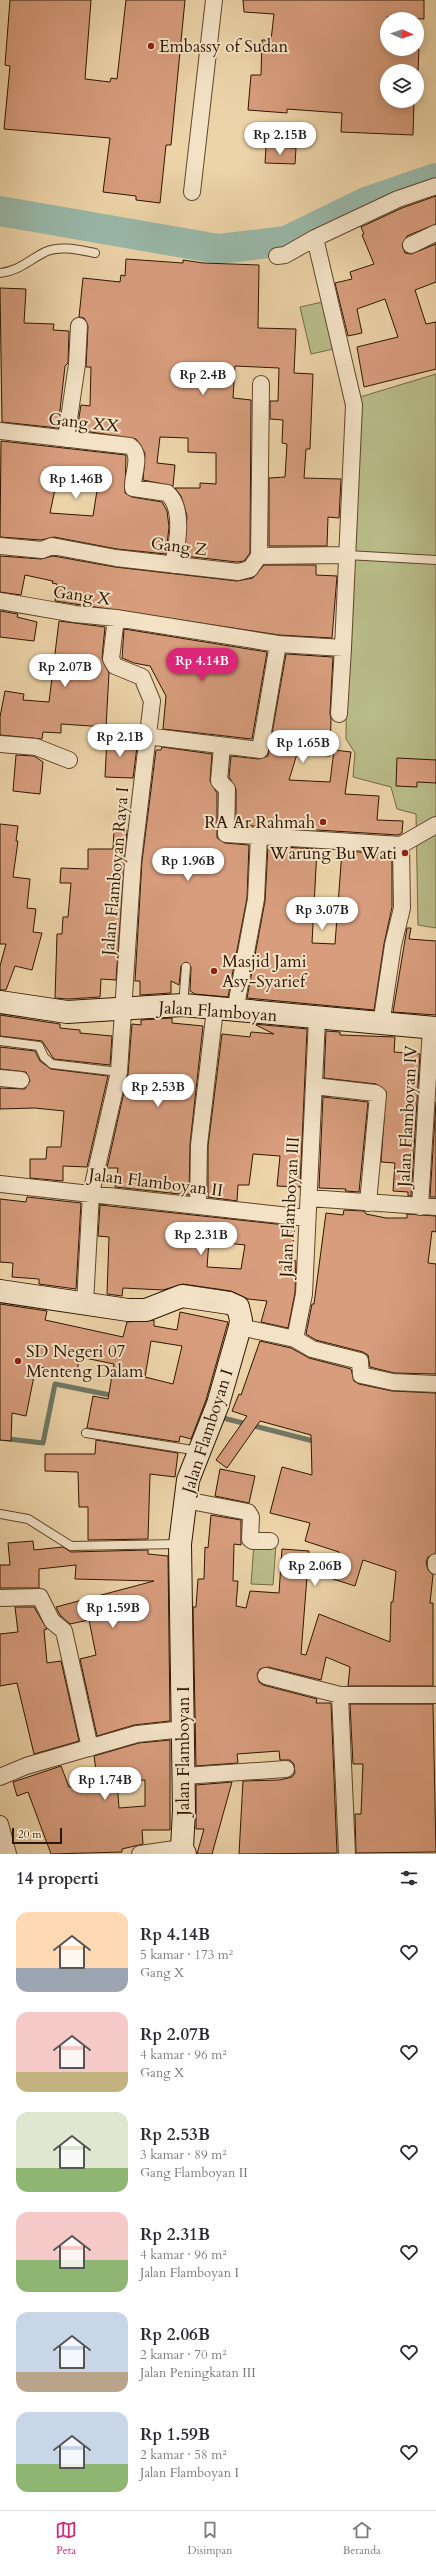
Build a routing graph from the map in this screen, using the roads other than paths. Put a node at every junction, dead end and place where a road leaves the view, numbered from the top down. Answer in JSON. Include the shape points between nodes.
{"nodes":[{"id":1,"x":214,"y":0,"type":"edge"},
{"id":2,"x":436,"y":186,"type":"edge"},
{"id":3,"x":192,"y":192,"type":"dead end"},
{"id":4,"x":436,"y":233,"type":"edge"},
{"id":5,"x":315,"y":238,"type":"junction"},
{"id":6,"x":411,"y":245,"type":"dead end"},
{"id":7,"x":95,"y":253,"type":"dead end"},
{"id":8,"x":277,"y":256,"type":"dead end"},
{"id":9,"x":0,"y":273,"type":"edge"},
{"id":10,"x":79,"y":326,"type":"dead end"},
{"id":11,"x":261,"y":384,"type":"dead end"},
{"id":12,"x":0,"y":431,"type":"edge"},
{"id":13,"x":66,"y":438,"type":"junction"},
{"id":14,"x":0,"y":546,"type":"edge"},
{"id":15,"x":259,"y":556,"type":"junction"},
{"id":16,"x":347,"y":556,"type":"junction"},
{"id":17,"x":436,"y":560,"type":"edge"},
{"id":18,"x":173,"y":565,"type":"junction"},
{"id":19,"x":0,"y":601,"type":"edge"},
{"id":20,"x":116,"y":618,"type":"junction"},
{"id":21,"x":278,"y":644,"type":"junction"},
{"id":22,"x":343,"y":648,"type":"junction"},
{"id":23,"x":339,"y":714,"type":"dead end"},
{"id":24,"x":146,"y":736,"type":"junction"},
{"id":25,"x":0,"y":744,"type":"edge"},
{"id":26,"x":222,"y":746,"type":"junction"},
{"id":27,"x":68,"y":760,"type":"dead end"},
{"id":28,"x":436,"y":825,"type":"edge"},
{"id":29,"x":259,"y":836,"type":"junction"},
{"id":30,"x":400,"y":845,"type":"junction"},
{"id":31,"x":186,"y":967,"type":"dead end"},
{"id":32,"x":0,"y":1002,"type":"edge"},
{"id":33,"x":183,"y":1005,"type":"junction"},
{"id":34,"x":122,"y":1008,"type":"junction"},
{"id":35,"x":225,"y":1010,"type":"junction"},
{"id":36,"x":316,"y":1019,"type":"junction"},
{"id":37,"x":381,"y":1025,"type":"junction"},
{"id":38,"x":434,"y":1028,"type":"edge"},
{"id":39,"x":0,"y":1041,"type":"edge"},
{"id":40,"x":119,"y":1072,"type":"junction"},
{"id":41,"x":0,"y":1078,"type":"edge"},
{"id":42,"x":21,"y":1080,"type":"dead end"},
{"id":43,"x":314,"y":1086,"type":"junction"},
{"id":44,"x":0,"y":1184,"type":"edge"},
{"id":45,"x":91,"y":1193,"type":"junction"},
{"id":46,"x":309,"y":1198,"type":"junction"},
{"id":47,"x":368,"y":1203,"type":"junction"},
{"id":48,"x":198,"y":1206,"type":"junction"},
{"id":49,"x":428,"y":1207,"type":"edge"},
{"id":50,"x":307,"y":1218,"type":"junction"},
{"id":51,"x":0,"y":1291,"type":"edge"},
{"id":52,"x":85,"y":1303,"type":"junction"},
{"id":53,"x":240,"y":1327,"type":"junction"},
{"id":54,"x":295,"y":1339,"type":"junction"},
{"id":55,"x":436,"y":1384,"type":"edge"},
{"id":56,"x":86,"y":1433,"type":"dead end"},
{"id":57,"x":200,"y":1451,"type":"junction"},
{"id":58,"x":185,"y":1500,"type":"junction"},
{"id":59,"x":0,"y":1514,"type":"edge"},
{"id":60,"x":270,"y":1541,"type":"dead end"},
{"id":61,"x":180,"y":1544,"type":"junction"},
{"id":62,"x":436,"y":1562,"type":"edge"},
{"id":63,"x":436,"y":1566,"type":"edge"},
{"id":64,"x":0,"y":1598,"type":"edge"},
{"id":65,"x":266,"y":1676,"type":"dead end"},
{"id":66,"x":340,"y":1695,"type":"junction"},
{"id":67,"x":436,"y":1695,"type":"edge"},
{"id":68,"x":184,"y":1729,"type":"junction"},
{"id":69,"x":90,"y":1748,"type":"junction"},
{"id":70,"x":286,"y":1769,"type":"dead end"},
{"id":71,"x":184,"y":1776,"type":"junction"},
{"id":72,"x":0,"y":1777,"type":"edge"},
{"id":73,"x":0,"y":1824,"type":"edge"},
{"id":74,"x":183,"y":1851,"type":"edge"},
{"id":75,"x":8,"y":1854,"type":"edge"},
{"id":76,"x":140,"y":1854,"type":"edge"},
{"id":77,"x":347,"y":1854,"type":"edge"}],
"edges":[{"from":1,"to":3,"type":"street"},
{"from":2,"to":5,"type":"street","via":[[398,199]]},
{"from":4,"to":6,"type":"street"},
{"from":5,"to":8,"type":"street","via":[[285,255]]},
{"from":5,"to":16,"type":"street","via":[[354,405]]},
{"from":7,"to":9,"type":"lane","via":[[73,249],[52,250],[17,270]]},
{"from":10,"to":13,"type":"street","via":[[77,364]]},
{"from":11,"to":15,"type":"street"},
{"from":12,"to":13,"type":"street","name":"Gang XX"},
{"from":13,"to":18,"type":"street","name":"Gang XX","via":[[130,446],[135,449],[137,455],[134,488],[167,493],[178,515]]},
{"from":14,"to":18,"type":"street","name":"Gang Z","via":[[42,550],[52,546]]},
{"from":15,"to":16,"type":"street"},
{"from":15,"to":18,"type":"street","name":"Gang Z","via":[[255,564],[244,572]]},
{"from":16,"to":17,"type":"lane"},
{"from":16,"to":22,"type":"street"},
{"from":19,"to":20,"type":"street","name":"Gang X"},
{"from":20,"to":21,"type":"street"},
{"from":20,"to":24,"type":"street","name":"Gang X","via":[[111,659],[115,666],[142,677],[151,696],[152,707]]},
{"from":21,"to":22,"type":"street"},
{"from":21,"to":26,"type":"street","via":[[260,750]]},
{"from":22,"to":23,"type":"street"},
{"from":24,"to":26,"type":"street"},
{"from":24,"to":34,"type":"street","name":"Jalan Flamboyan Raya I","via":[[133,860]]},
{"from":25,"to":27,"type":"street","via":[[36,747]]},
{"from":26,"to":29,"type":"street","via":[[219,781],[227,789],[226,834]]},
{"from":28,"to":30,"type":"street"},
{"from":29,"to":30,"type":"street"},
{"from":29,"to":35,"type":"street","via":[[256,899]]},
{"from":30,"to":37,"type":"street","via":[[402,908],[393,945]]},
{"from":31,"to":33,"type":"lane"},
{"from":32,"to":34,"type":"street","name":"Jalan Flamboyan","via":[[62,1012]]},
{"from":33,"to":34,"type":"street","name":"Jalan Flamboyan"},
{"from":33,"to":35,"type":"street","name":"Jalan Flamboyan"},
{"from":34,"to":40,"type":"street"},
{"from":35,"to":36,"type":"street","name":"Jalan Flamboyan"},
{"from":35,"to":48,"type":"street","via":[[199,1145]]},
{"from":36,"to":37,"type":"street","name":"Jalan Flamboyan"},
{"from":36,"to":43,"type":"street","name":"Jalan Flamboyan III"},
{"from":37,"to":38,"type":"street","name":"Jalan Flamboyan"},
{"from":38,"to":49,"type":"street","name":"Jalan Flamboyan IV"},
{"from":39,"to":40,"type":"lane","via":[[39,1046],[44,1057],[52,1064]]},
{"from":40,"to":45,"type":"street"},
{"from":41,"to":42,"type":"street"},
{"from":43,"to":46,"type":"street","name":"Jalan Flamboyan III"},
{"from":43,"to":47,"type":"street","via":[[378,1095]]},
{"from":44,"to":45,"type":"street","name":"Jalan Flamboyan II"},
{"from":45,"to":48,"type":"street","name":"Jalan Flamboyan II"},
{"from":45,"to":52,"type":"street"},
{"from":46,"to":47,"type":"street"},
{"from":46,"to":50,"type":"street","name":"Jalan Flamboyan III"},
{"from":47,"to":49,"type":"street"},
{"from":48,"to":50,"type":"street","name":"Jalan Flamboyan II"},
{"from":50,"to":54,"type":"street","name":"Jalan Flamboyan III","via":[[304,1294]]},
{"from":51,"to":52,"type":"street","name":"Jalan Flamboyan I"},
{"from":52,"to":53,"type":"street","name":"Jalan Flamboyan I","via":[[128,1310],[146,1310],[182,1296],[191,1296],[234,1304],[240,1314]]},
{"from":53,"to":54,"type":"street"},
{"from":53,"to":57,"type":"street","name":"Jalan Flamboyan I"},
{"from":54,"to":55,"type":"street","via":[[312,1349],[360,1361],[361,1375],[393,1382]]},
{"from":56,"to":57,"type":"lane"},
{"from":57,"to":58,"type":"street","name":"Jalan Flamboyan I","via":[[188,1480]]},
{"from":58,"to":60,"type":"street","via":[[248,1512],[251,1517],[250,1538],[253,1541]]},
{"from":58,"to":61,"type":"street","name":"Jalan Flamboyan I"},
{"from":59,"to":61,"type":"lane","via":[[38,1523],[71,1546]]},
{"from":61,"to":68,"type":"street","name":"Jalan Flamboyan I"},
{"from":62,"to":63,"type":"street"},
{"from":64,"to":69,"type":"street","via":[[40,1597],[52,1621],[64,1631]]},
{"from":65,"to":66,"type":"street"},
{"from":66,"to":67,"type":"street"},
{"from":66,"to":77,"type":"street"},
{"from":68,"to":69,"type":"street","via":[[137,1734]]},
{"from":68,"to":71,"type":"street","name":"Jalan Flamboyan I"},
{"from":69,"to":72,"type":"street","via":[[26,1766]]},
{"from":70,"to":71,"type":"street"},
{"from":71,"to":74,"type":"street","name":"Jalan Flamboyan I"},
{"from":73,"to":75,"type":"street"},
{"from":74,"to":76,"type":"street"}]}
